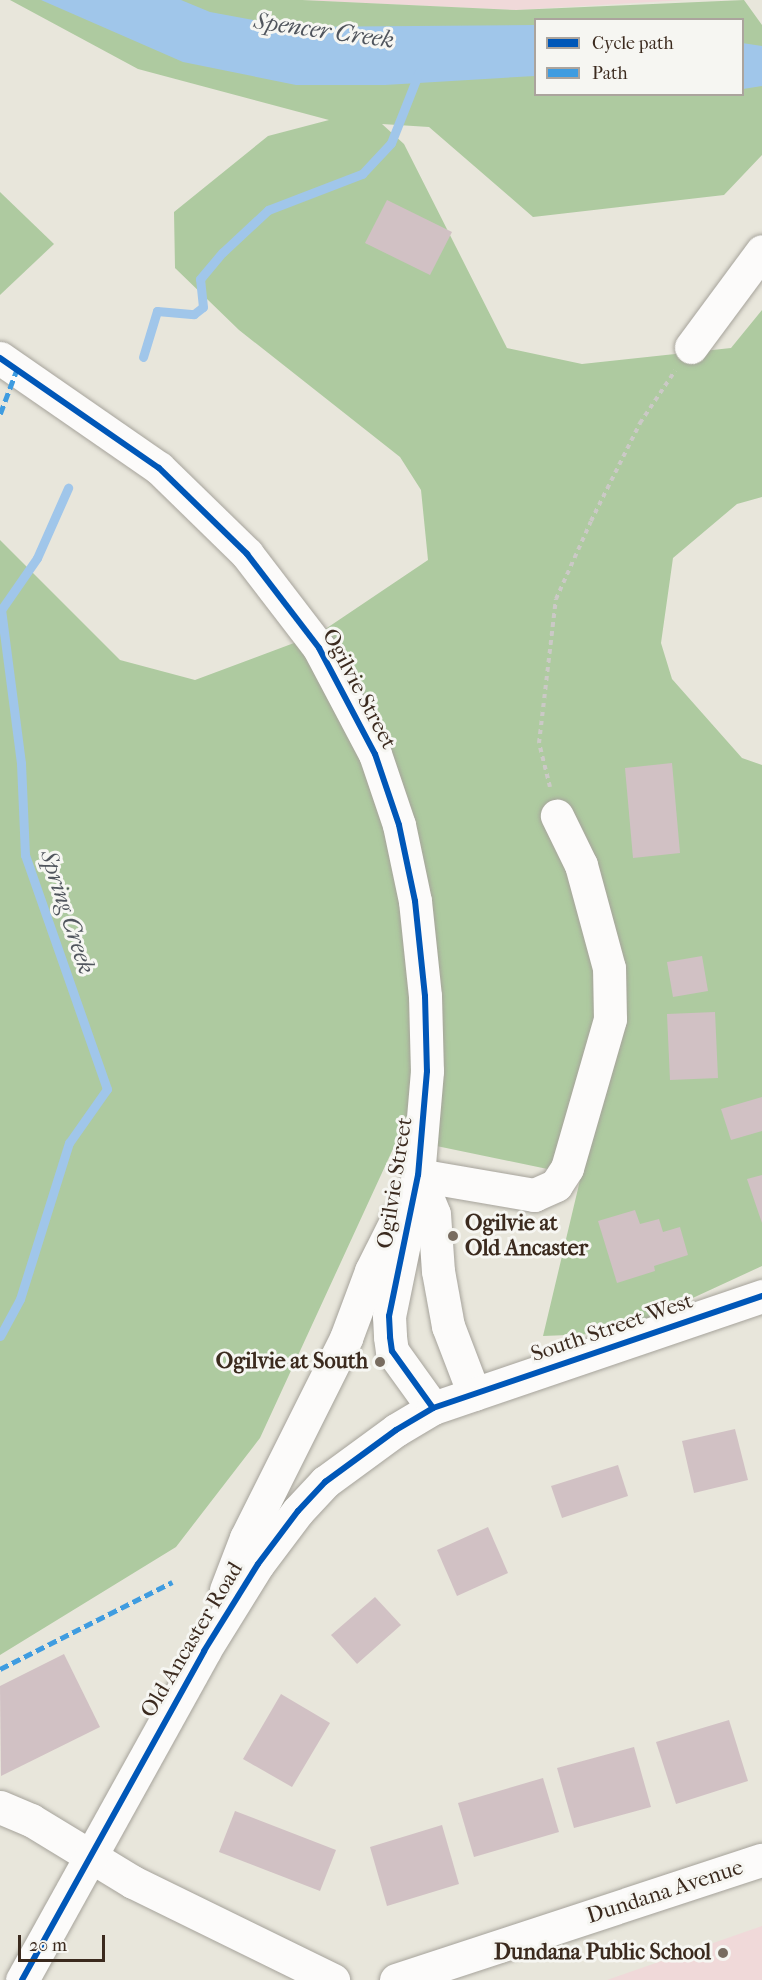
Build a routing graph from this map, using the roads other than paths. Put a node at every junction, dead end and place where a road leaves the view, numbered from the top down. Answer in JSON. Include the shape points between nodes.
{"nodes":[{"id":1,"x":762,"y":251,"type":"edge"},
{"id":2,"x":691,"y":348,"type":"road end"},
{"id":3,"x":0,"y":358,"type":"edge"},
{"id":4,"x":557,"y":816,"type":"road end"},
{"id":5,"x":418,"y":1175,"type":"junction"},
{"id":6,"x":762,"y":1296,"type":"edge"},
{"id":7,"x":474,"y":1394,"type":"junction"},
{"id":8,"x":434,"y":1408,"type":"junction"},
{"id":9,"x":204,"y":1650,"type":"junction"},
{"id":10,"x":0,"y":1807,"type":"edge"},
{"id":11,"x":90,"y":1857,"type":"junction"},
{"id":12,"x":762,"y":1860,"type":"edge"},
{"id":13,"x":22,"y":1980,"type":"edge"},
{"id":14,"x":333,"y":1980,"type":"edge"},
{"id":15,"x":396,"y":1980,"type":"edge"}],
"edges":[{"from":1,"to":2,"type":"street"},
{"from":3,"to":5,"type":"street","name":"Ogilvie Street","via":[[159,468],[209,515],[279,592],[319,648],[346,696],[375,753],[399,825],[415,901],[425,996],[427,1071]]},
{"from":4,"to":5,"type":"street","via":[[581,866],[609,968],[610,1019],[567,1168],[556,1185],[534,1195]]},
{"from":5,"to":7,"type":"street","name":"Ogilvie Street","via":[[434,1214],[438,1271],[448,1326]]},
{"from":5,"to":8,"type":"street","name":"Ogilvie Street","via":[[389,1316],[390,1337],[392,1351]]},
{"from":5,"to":9,"type":"street","via":[[371,1271],[346,1338],[246,1538]]},
{"from":6,"to":7,"type":"street","name":"South Street West"},
{"from":7,"to":8,"type":"street","name":"Old Ancaster Road"},
{"from":8,"to":9,"type":"street","name":"Old Ancaster Road","via":[[396,1430],[318,1489],[258,1564]]},
{"from":9,"to":11,"type":"street","name":"Old Ancaster Road"},
{"from":10,"to":11,"type":"street"},
{"from":11,"to":13,"type":"street","name":"Old Ancaster Road"},
{"from":11,"to":14,"type":"street"},
{"from":12,"to":15,"type":"street","name":"Dundana Avenue"}]}
